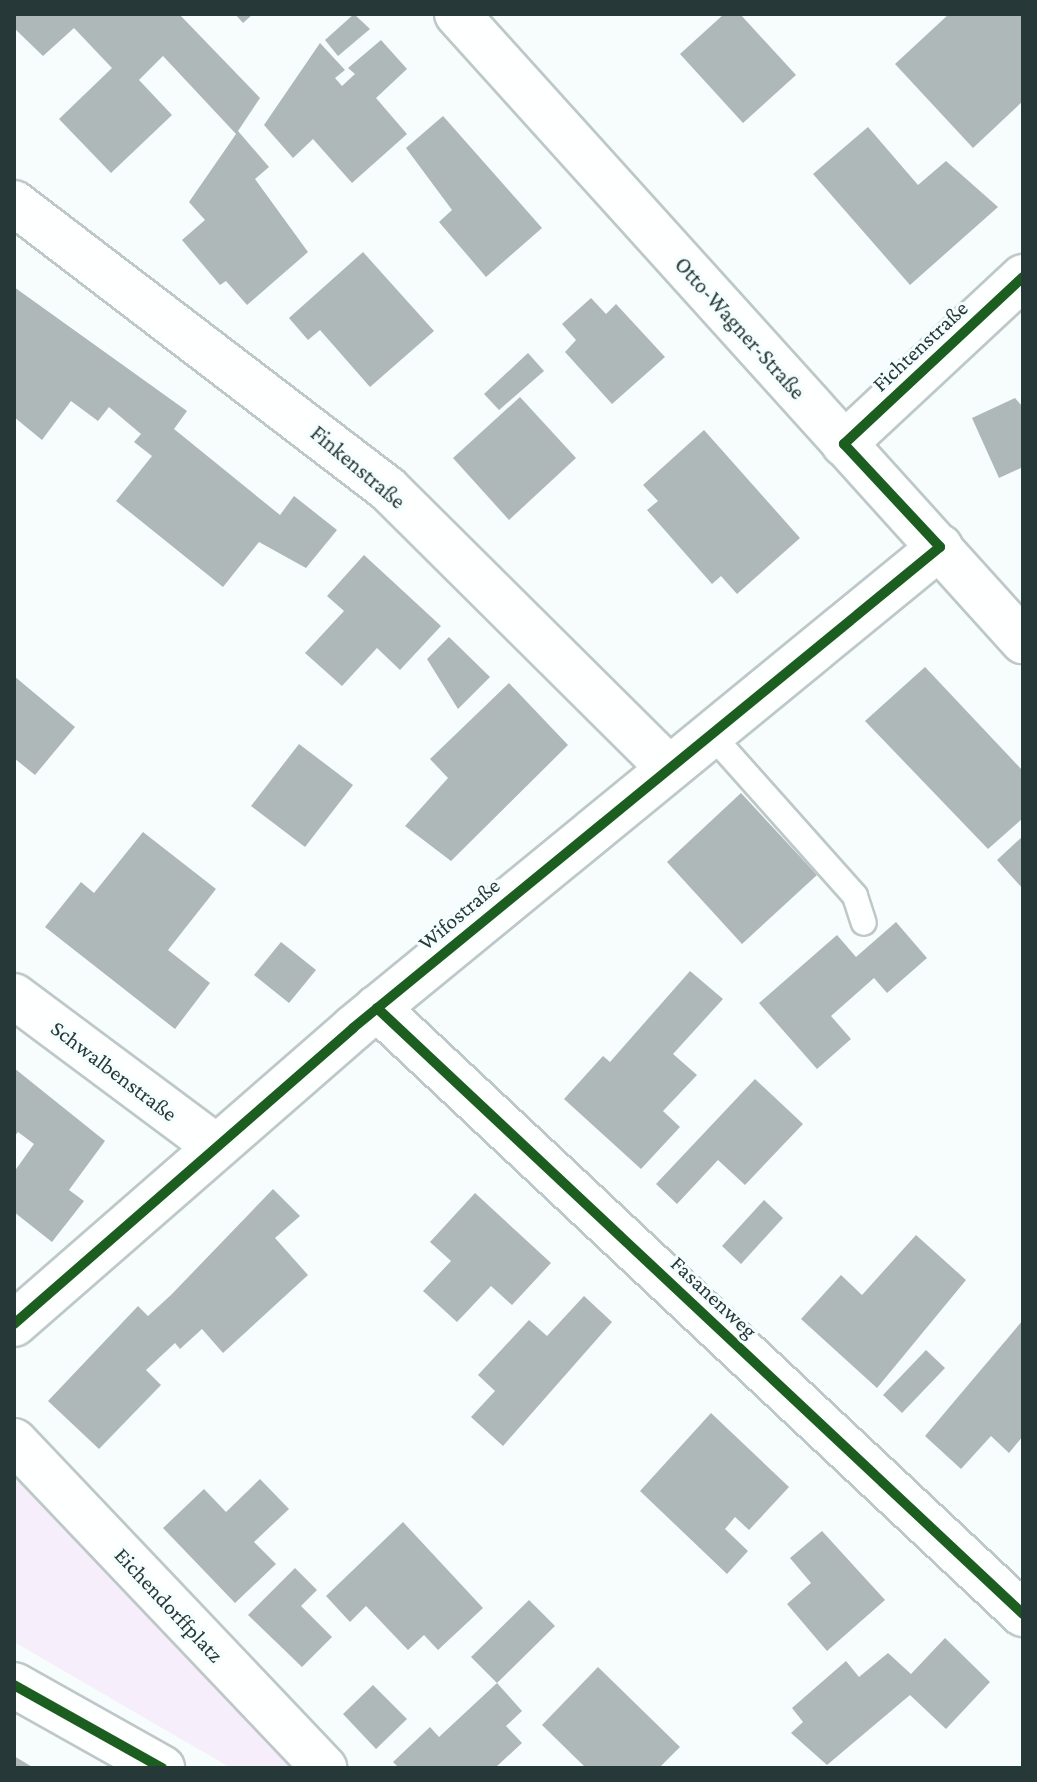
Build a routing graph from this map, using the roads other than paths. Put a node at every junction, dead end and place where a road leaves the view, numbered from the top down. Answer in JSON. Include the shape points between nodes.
{"nodes":[{"id":1,"x":457,"y":14,"type":"edge"},
{"id":2,"x":14,"y":203,"type":"edge"},
{"id":3,"x":1023,"y":277,"type":"edge"},
{"id":4,"x":844,"y":444,"type":"junction"},
{"id":5,"x":940,"y":547,"type":"junction"},
{"id":6,"x":1023,"y":641,"type":"edge"},
{"id":7,"x":710,"y":733,"type":"junction"},
{"id":8,"x":669,"y":768,"type":"junction"},
{"id":9,"x":864,"y":923,"type":"dead end"},
{"id":10,"x":14,"y":996,"type":"edge"},
{"id":11,"x":377,"y":1008,"type":"junction"},
{"id":12,"x":215,"y":1146,"type":"junction"},
{"id":13,"x":14,"y":1324,"type":"edge"},
{"id":14,"x":14,"y":1441,"type":"edge"},
{"id":15,"x":1023,"y":1614,"type":"edge"},
{"id":16,"x":14,"y":1685,"type":"edge"},
{"id":17,"x":158,"y":1767,"type":"edge"},
{"id":18,"x":324,"y":1768,"type":"edge"}],
"edges":[{"from":1,"to":4,"type":"street","name":"Otto-Wagner-Straße"},
{"from":2,"to":8,"type":"street","name":"Finkenstraße","via":[[388,489]]},
{"from":3,"to":4,"type":"street","name":"Fichtenstraße"},
{"from":4,"to":5,"type":"street","name":"Otto-Wagner-Straße"},
{"from":5,"to":6,"type":"street","name":"Otto-Wagner-Straße"},
{"from":5,"to":7,"type":"street","name":"Wifostraße"},
{"from":7,"to":8,"type":"street","name":"Wifostraße"},
{"from":7,"to":9,"type":"lane","via":[[855,896]]},
{"from":8,"to":11,"type":"street","name":"Wifostraße"},
{"from":10,"to":12,"type":"street","name":"Schwalbenstraße"},
{"from":11,"to":12,"type":"street","name":"Wifostraße"},
{"from":11,"to":15,"type":"street","name":"Fasanenweg"},
{"from":12,"to":13,"type":"street","name":"Wifostraße"},
{"from":14,"to":18,"type":"street","name":"Eichendorffplatz"},
{"from":16,"to":17,"type":"street"}]}
